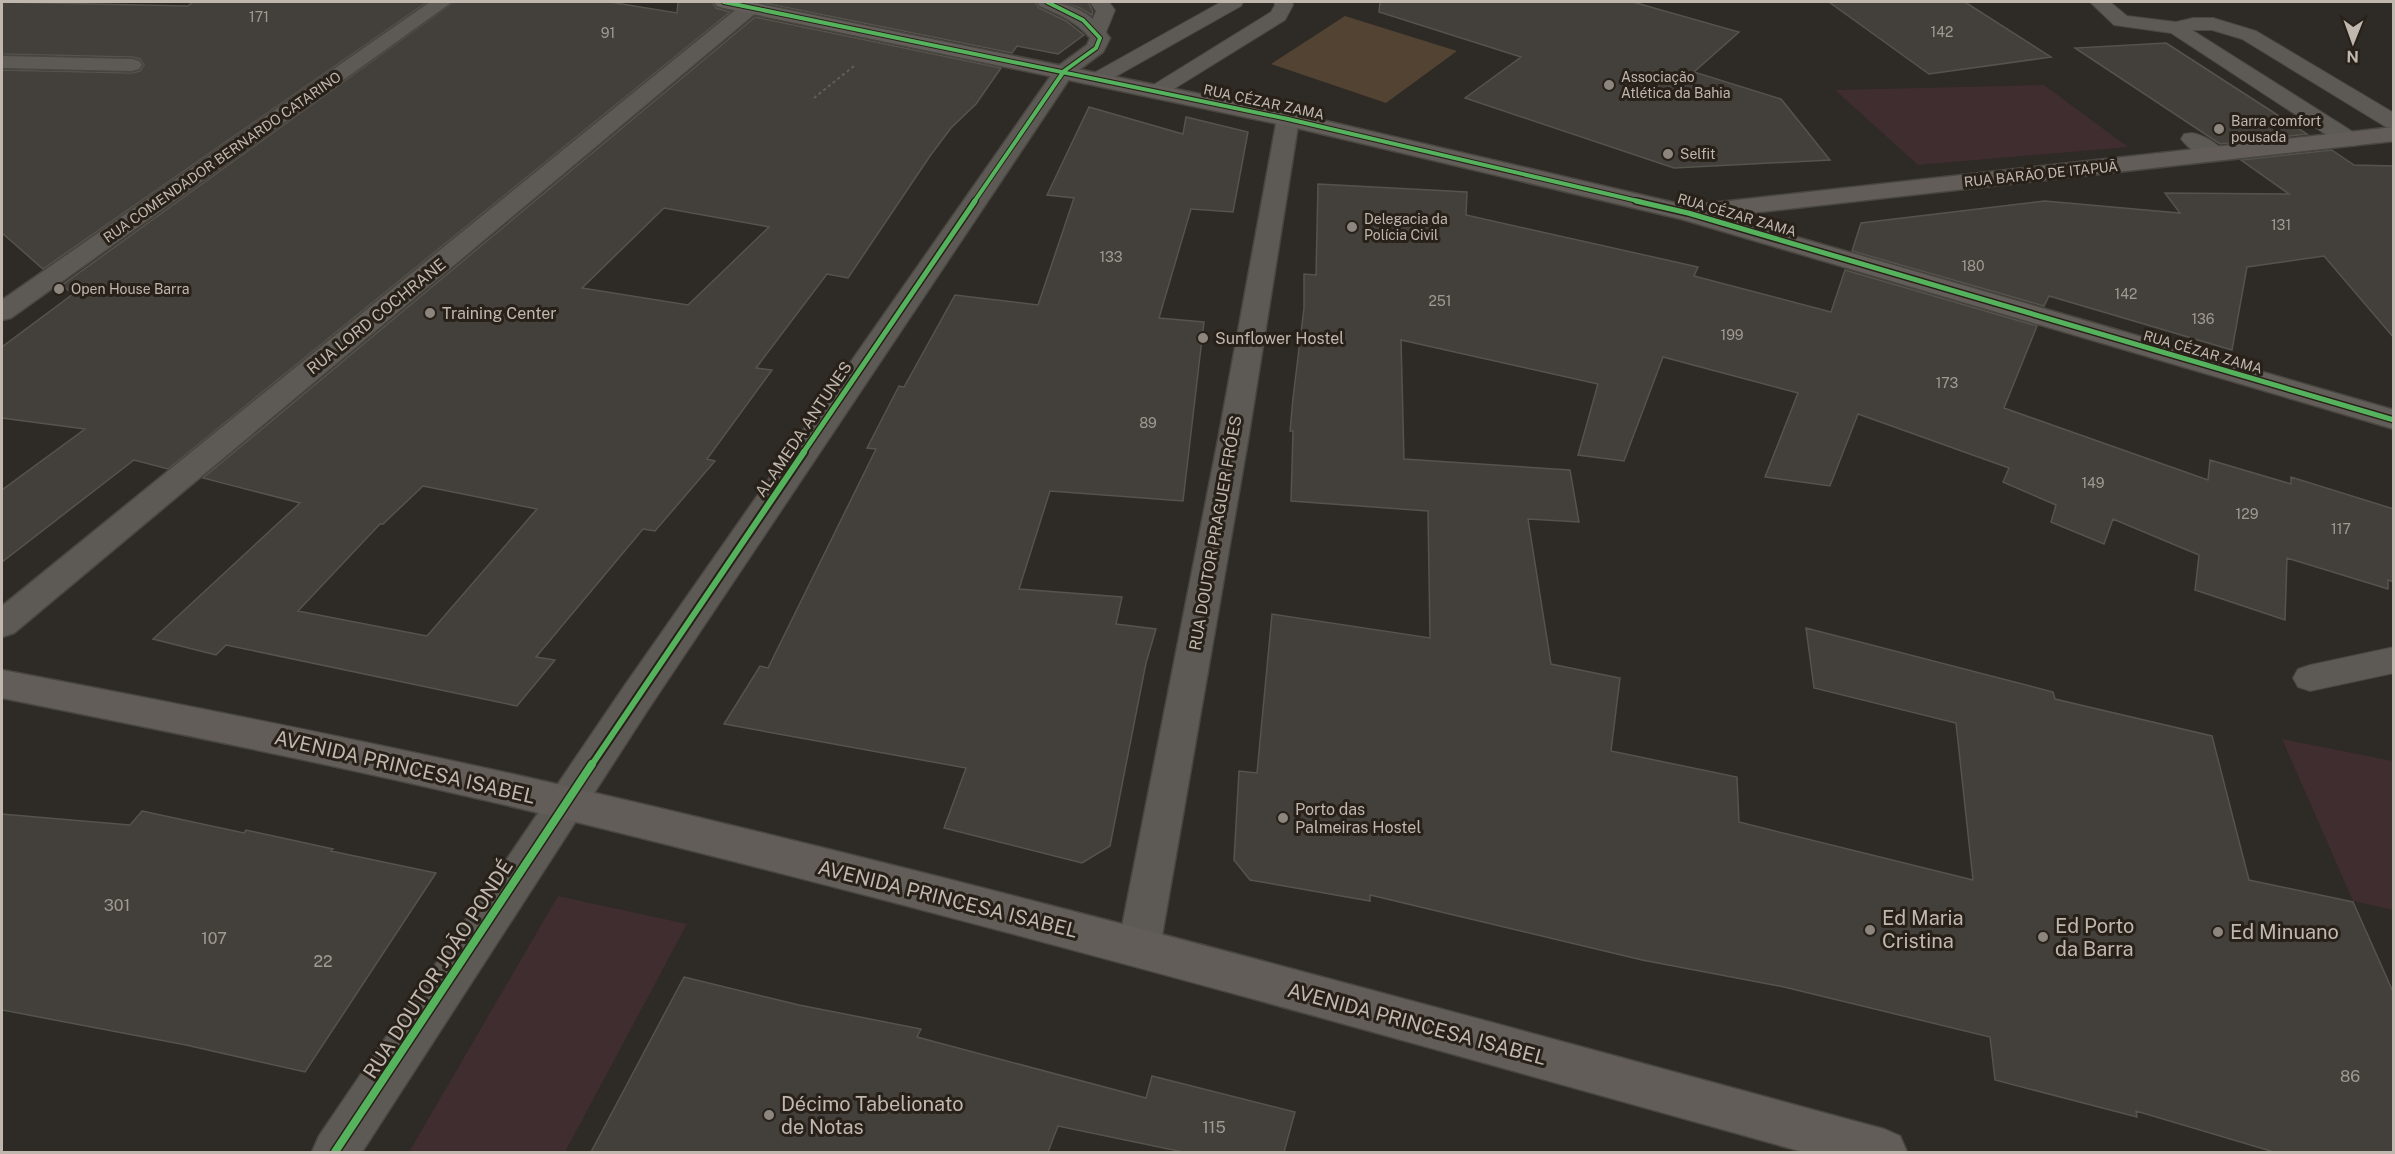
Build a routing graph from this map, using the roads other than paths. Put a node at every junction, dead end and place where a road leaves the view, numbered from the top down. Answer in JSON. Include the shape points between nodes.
{"nodes":[{"id":1,"x":442,"y":2,"type":"edge"},
{"id":2,"x":724,"y":2,"type":"edge"},
{"id":3,"x":1047,"y":2,"type":"edge"},
{"id":4,"x":1099,"y":2,"type":"edge"},
{"id":5,"x":1234,"y":2,"type":"edge"},
{"id":6,"x":1283,"y":2,"type":"edge"},
{"id":7,"x":2098,"y":2,"type":"edge"},
{"id":8,"x":751,"y":7,"type":"junction"},
{"id":9,"x":2183,"y":9,"type":"dead end"},
{"id":10,"x":2201,"y":24,"type":"junction"},
{"id":11,"x":2176,"y":28,"type":"junction"},
{"id":12,"x":1097,"y":33,"type":"junction"},
{"id":13,"x":2,"y":62,"type":"edge"},
{"id":14,"x":132,"y":65,"type":"dead end"},
{"id":15,"x":1064,"y":71,"type":"junction"},
{"id":16,"x":1099,"y":78,"type":"junction"},
{"id":17,"x":1157,"y":91,"type":"junction"},
{"id":18,"x":1288,"y":119,"type":"junction"},
{"id":19,"x":2394,"y":122,"type":"edge"},
{"id":20,"x":2394,"y":134,"type":"edge"},
{"id":21,"x":2192,"y":139,"type":"dead end"},
{"id":22,"x":2350,"y":140,"type":"junction"},
{"id":23,"x":2215,"y":154,"type":"junction"},
{"id":24,"x":1688,"y":213,"type":"junction"},
{"id":25,"x":2,"y":312,"type":"edge"},
{"id":26,"x":2394,"y":420,"type":"edge"},
{"id":27,"x":2,"y":624,"type":"edge"},
{"id":28,"x":2394,"y":660,"type":"edge"},
{"id":29,"x":2310,"y":678,"type":"dead end"},
{"id":30,"x":2,"y":684,"type":"edge"},
{"id":31,"x":566,"y":803,"type":"junction"},
{"id":32,"x":1139,"y":947,"type":"junction"},
{"id":33,"x":335,"y":1152,"type":"edge"},
{"id":34,"x":1884,"y":1152,"type":"edge"}],
"edges":[{"from":1,"to":25,"type":"street","name":"RUA COMENDADOR BERNARDO CATARINO"},
{"from":2,"to":8,"type":"street","name":"RUA CÉZAR ZAMA"},
{"from":3,"to":12,"type":"street","via":[[1083,19]]},
{"from":4,"to":12,"type":"lane","via":[[1106,10]]},
{"from":5,"to":16,"type":"lane"},
{"from":6,"to":17,"type":"lane","via":[[1278,16]]},
{"from":7,"to":11,"type":"lane","via":[[2121,21]]},
{"from":8,"to":15,"type":"street","name":"RUA CÉZAR ZAMA"},
{"from":8,"to":27,"type":"street","name":"RUA LORD COCHRANE"},
{"from":9,"to":10,"type":"lane"},
{"from":10,"to":11,"type":"lane"},
{"from":10,"to":19,"type":"lane","via":[[2249,34]]},
{"from":11,"to":22,"type":"lane"},
{"from":12,"to":15,"type":"street","via":[[1100,38],[1096,48]]},
{"from":13,"to":14,"type":"street"},
{"from":15,"to":16,"type":"street","name":"RUA CÉZAR ZAMA"},
{"from":15,"to":31,"type":"street","name":"ALAMEDA ANTUNES"},
{"from":16,"to":17,"type":"street","name":"RUA CÉZAR ZAMA"},
{"from":17,"to":18,"type":"street","name":"RUA CÉZAR ZAMA"},
{"from":18,"to":24,"type":"street","name":"RUA CÉZAR ZAMA"},
{"from":18,"to":32,"type":"street","name":"RUA DOUTOR PRAGUER FRÓES"},
{"from":20,"to":22,"type":"street","name":"RUA BARÃO DE ITAPUÃ"},
{"from":21,"to":23,"type":"lane"},
{"from":22,"to":23,"type":"street","name":"RUA BARÃO DE ITAPUÃ"},
{"from":23,"to":24,"type":"street","name":"RUA BARÃO DE ITAPUÃ"},
{"from":24,"to":26,"type":"street","name":"RUA CÉZAR ZAMA"},
{"from":28,"to":29,"type":"lane"},
{"from":30,"to":31,"type":"street","name":"AVENIDA PRINCESA ISABEL","via":[[253,733]]},
{"from":31,"to":32,"type":"street","name":"AVENIDA PRINCESA ISABEL"},
{"from":31,"to":33,"type":"street","name":"RUA DOUTOR JOÃO PONDÉ"},
{"from":32,"to":34,"type":"street","name":"AVENIDA PRINCESA ISABEL"}]}
